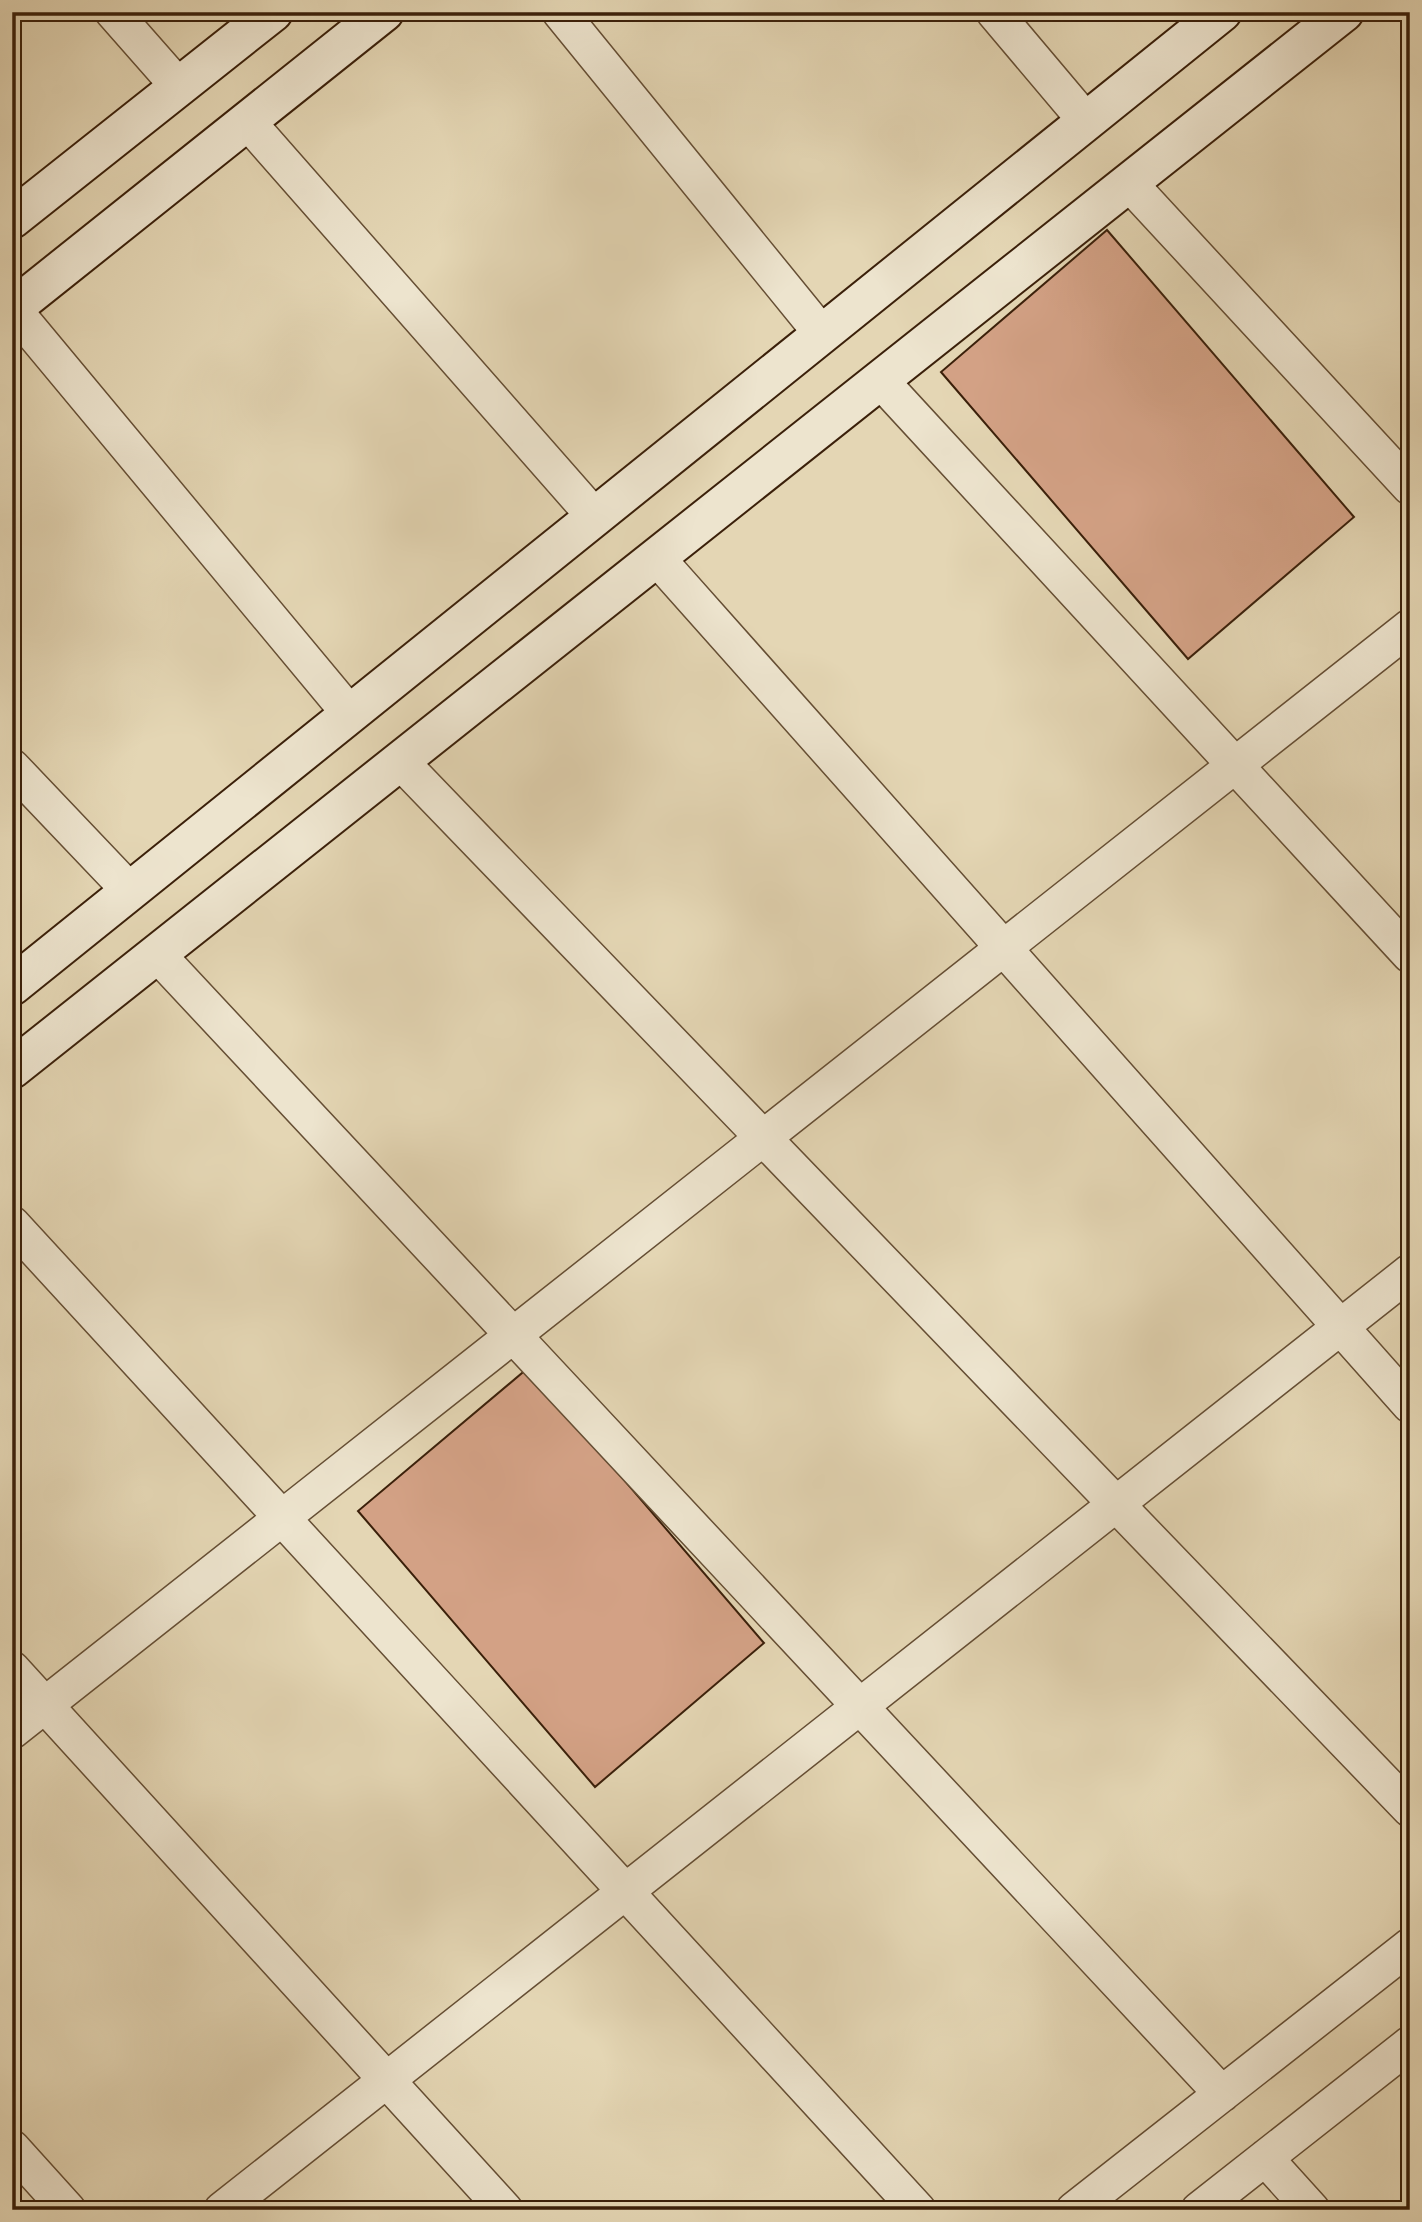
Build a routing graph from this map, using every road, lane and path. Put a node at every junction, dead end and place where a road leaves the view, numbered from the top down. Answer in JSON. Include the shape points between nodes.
{"nodes":[{"id":1,"x":113,"y":12,"type":"edge"},
{"id":2,"x":273,"y":12,"type":"edge"},
{"id":3,"x":384,"y":12,"type":"edge"},
{"id":4,"x":560,"y":12,"type":"edge"},
{"id":5,"x":994,"y":12,"type":"edge"},
{"id":6,"x":1222,"y":12,"type":"edge"},
{"id":7,"x":1344,"y":12,"type":"edge"},
{"id":8,"x":179,"y":87,"type":"junction"},
{"id":9,"x":247,"y":121,"type":"junction"},
{"id":10,"x":1086,"y":121,"type":"junction"},
{"id":11,"x":1129,"y":183,"type":"junction"},
{"id":12,"x":12,"y":219,"type":"edge"},
{"id":13,"x":12,"y":309,"type":"edge"},
{"id":14,"x":822,"y":334,"type":"junction"},
{"id":15,"x":880,"y":380,"type":"junction"},
{"id":16,"x":1410,"y":487,"type":"edge"},
{"id":17,"x":595,"y":517,"type":"junction"},
{"id":18,"x":656,"y":557,"type":"junction"},
{"id":19,"x":1410,"y":627,"type":"edge"},
{"id":20,"x":350,"y":714,"type":"junction"},
{"id":21,"x":400,"y":761,"type":"junction"},
{"id":22,"x":1235,"y":765,"type":"junction"},
{"id":23,"x":12,"y":768,"type":"edge"},
{"id":24,"x":130,"y":891,"type":"junction"},
{"id":25,"x":1003,"y":948,"type":"junction"},
{"id":26,"x":157,"y":954,"type":"junction"},
{"id":27,"x":1410,"y":955,"type":"edge"},
{"id":28,"x":12,"y":986,"type":"edge"},
{"id":29,"x":12,"y":1069,"type":"edge"},
{"id":30,"x":763,"y":1137,"type":"junction"},
{"id":31,"x":12,"y":1224,"type":"edge"},
{"id":32,"x":1410,"y":1272,"type":"edge"},
{"id":33,"x":1340,"y":1327,"type":"junction"},
{"id":34,"x":513,"y":1335,"type":"junction"},
{"id":35,"x":1410,"y":1405,"type":"edge"},
{"id":36,"x":1116,"y":1504,"type":"junction"},
{"id":37,"x":282,"y":1518,"type":"junction"},
{"id":38,"x":12,"y":1669,"type":"edge"},
{"id":39,"x":45,"y":1705,"type":"junction"},
{"id":40,"x":860,"y":1706,"type":"junction"},
{"id":41,"x":12,"y":1731,"type":"edge"},
{"id":42,"x":1410,"y":1809,"type":"edge"},
{"id":43,"x":625,"y":1892,"type":"junction"},
{"id":44,"x":1410,"y":1946,"type":"edge"},
{"id":45,"x":1410,"y":2044,"type":"edge"},
{"id":46,"x":386,"y":2080,"type":"junction"},
{"id":47,"x":1222,"y":2094,"type":"junction"},
{"id":48,"x":12,"y":2148,"type":"edge"},
{"id":49,"x":1265,"y":2158,"type":"junction"},
{"id":50,"x":68,"y":2210,"type":"edge"},
{"id":51,"x":222,"y":2210,"type":"edge"},
{"id":52,"x":505,"y":2210,"type":"edge"},
{"id":53,"x":918,"y":2210,"type":"edge"},
{"id":54,"x":1074,"y":2210,"type":"edge"},
{"id":55,"x":1199,"y":2210,"type":"edge"},
{"id":56,"x":1312,"y":2210,"type":"edge"}],
"edges":[{"from":1,"to":8,"type":"street"},
{"from":2,"to":8,"type":"street"},
{"from":3,"to":9,"type":"street"},
{"from":4,"to":14,"type":"street"},
{"from":5,"to":10,"type":"street"},
{"from":6,"to":10,"type":"street"},
{"from":7,"to":11,"type":"street"},
{"from":8,"to":12,"type":"street"},
{"from":9,"to":13,"type":"street"},
{"from":9,"to":17,"type":"street"},
{"from":10,"to":14,"type":"street"},
{"from":11,"to":15,"type":"street"},
{"from":11,"to":16,"type":"street"},
{"from":13,"to":20,"type":"street"},
{"from":14,"to":17,"type":"street"},
{"from":15,"to":18,"type":"street"},
{"from":15,"to":22,"type":"street"},
{"from":17,"to":20,"type":"street"},
{"from":18,"to":21,"type":"street"},
{"from":18,"to":25,"type":"street"},
{"from":19,"to":22,"type":"street"},
{"from":20,"to":24,"type":"street"},
{"from":21,"to":26,"type":"street"},
{"from":21,"to":30,"type":"street"},
{"from":22,"to":25,"type":"street"},
{"from":22,"to":27,"type":"street"},
{"from":23,"to":24,"type":"street"},
{"from":24,"to":28,"type":"street"},
{"from":25,"to":30,"type":"street"},
{"from":25,"to":33,"type":"street"},
{"from":26,"to":29,"type":"street"},
{"from":26,"to":34,"type":"street"},
{"from":30,"to":34,"type":"street"},
{"from":30,"to":36,"type":"street"},
{"from":31,"to":37,"type":"street"},
{"from":32,"to":33,"type":"street"},
{"from":33,"to":35,"type":"street"},
{"from":33,"to":36,"type":"street"},
{"from":34,"to":37,"type":"street"},
{"from":34,"to":40,"type":"street"},
{"from":36,"to":40,"type":"street"},
{"from":36,"to":42,"type":"street"},
{"from":37,"to":39,"type":"street"},
{"from":37,"to":43,"type":"street"},
{"from":38,"to":39,"type":"street"},
{"from":39,"to":41,"type":"street"},
{"from":39,"to":46,"type":"street"},
{"from":40,"to":43,"type":"street"},
{"from":40,"to":47,"type":"street"},
{"from":43,"to":46,"type":"street"},
{"from":43,"to":53,"type":"street"},
{"from":44,"to":47,"type":"street"},
{"from":45,"to":49,"type":"street"},
{"from":46,"to":51,"type":"street"},
{"from":46,"to":52,"type":"street"},
{"from":47,"to":54,"type":"street"},
{"from":48,"to":50,"type":"street"},
{"from":49,"to":55,"type":"street"},
{"from":49,"to":56,"type":"street"}]}
